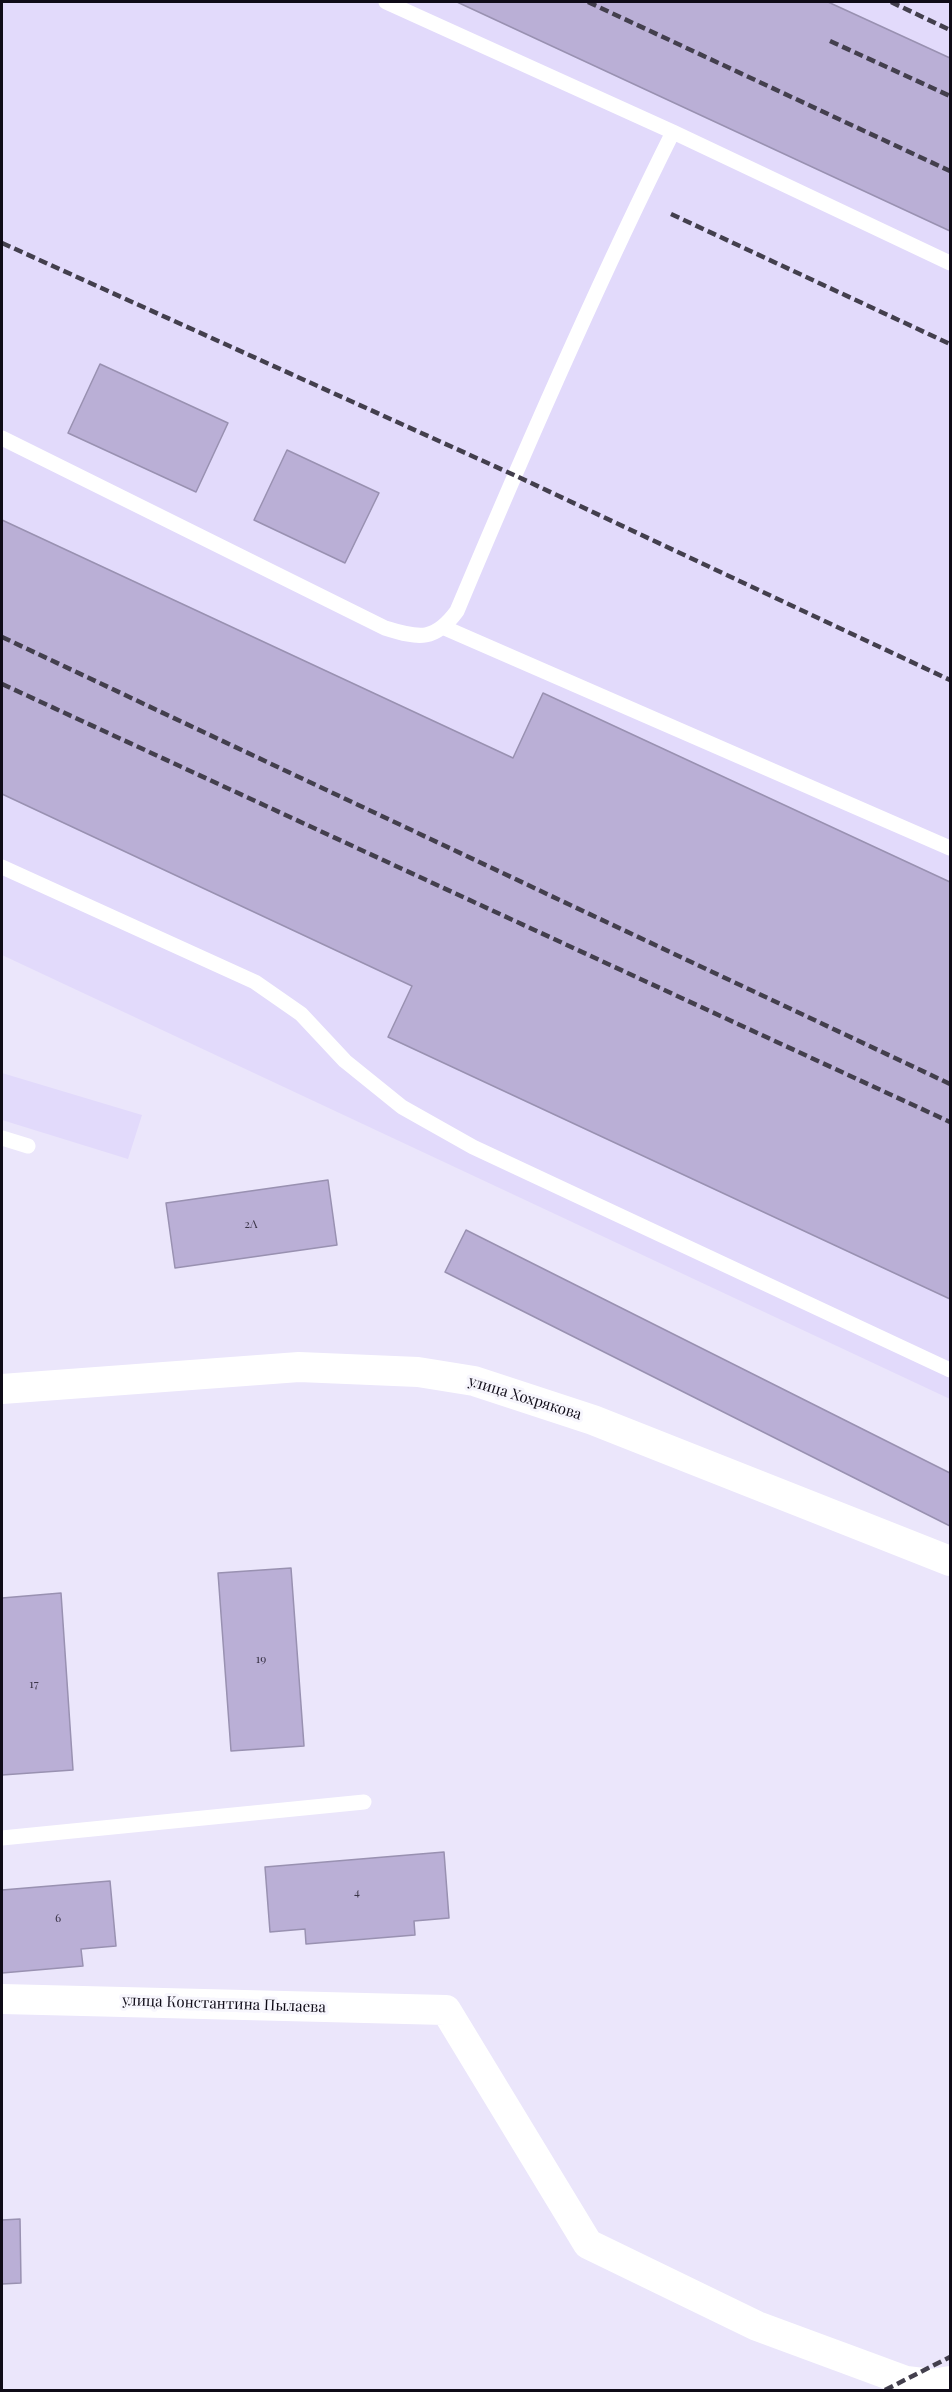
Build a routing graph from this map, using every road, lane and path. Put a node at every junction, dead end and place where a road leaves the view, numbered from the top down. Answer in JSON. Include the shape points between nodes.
{"nodes":[{"id":1,"x":386,"y":2,"type":"edge"},
{"id":2,"x":674,"y":132,"type":"junction"},
{"id":3,"x":951,"y":262,"type":"edge"},
{"id":4,"x":2,"y":438,"type":"edge"},
{"id":5,"x":445,"y":628,"type":"junction"},
{"id":6,"x":951,"y":848,"type":"edge"},
{"id":7,"x":2,"y":867,"type":"edge"},
{"id":8,"x":2,"y":1138,"type":"edge"},
{"id":9,"x":28,"y":1146,"type":"dead end"},
{"id":10,"x":951,"y":1370,"type":"edge"},
{"id":11,"x":2,"y":1389,"type":"edge"},
{"id":12,"x":951,"y":1561,"type":"edge"},
{"id":13,"x":364,"y":1802,"type":"dead end"},
{"id":14,"x":2,"y":1838,"type":"edge"},
{"id":15,"x":2,"y":1998,"type":"edge"},
{"id":16,"x":951,"y":2381,"type":"edge"}],
"edges":[{"from":1,"to":2,"type":"lane"},
{"from":2,"to":3,"type":"lane"},
{"from":2,"to":5,"type":"lane","via":[[639,200],[519,465],[458,611]]},
{"from":4,"to":5,"type":"lane","via":[[385,628],[420,636]]},
{"from":5,"to":6,"type":"lane"},
{"from":7,"to":10,"type":"lane","via":[[255,982],[301,1014],[345,1060],[402,1107],[473,1147]]},
{"from":8,"to":9,"type":"lane"},
{"from":11,"to":12,"type":"street","name":"улица Хохрякова","via":[[299,1367],[418,1372],[474,1381],[593,1420]]},
{"from":13,"to":14,"type":"lane"},
{"from":15,"to":16,"type":"street","name":"улица Константина Пылаева","via":[[446,2010],[588,2244],[758,2326],[906,2381]]}]}
